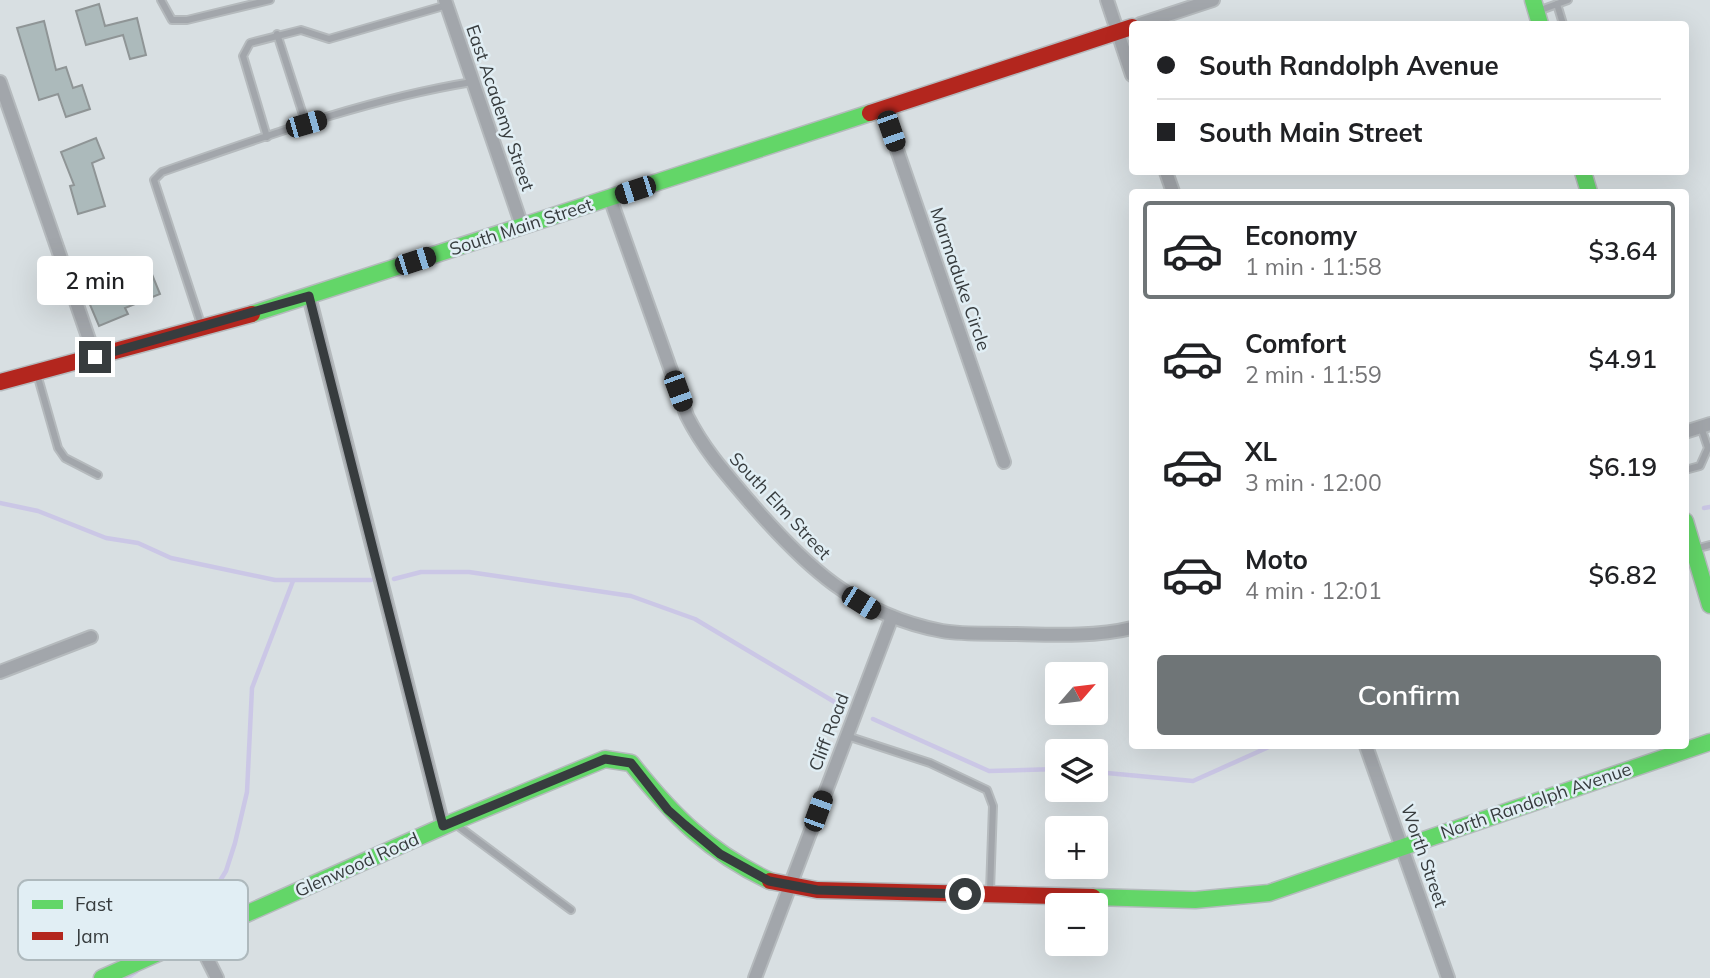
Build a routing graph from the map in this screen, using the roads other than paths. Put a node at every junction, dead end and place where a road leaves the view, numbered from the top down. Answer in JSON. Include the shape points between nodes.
{"nodes":[{"id":1,"x":161,"y":0,"type":"edge"},
{"id":2,"x":270,"y":0,"type":"edge"},
{"id":3,"x":1107,"y":0,"type":"edge"},
{"id":4,"x":1213,"y":0,"type":"edge"},
{"id":5,"x":1568,"y":0,"type":"edge"},
{"id":6,"x":446,"y":2,"type":"edge"},
{"id":7,"x":1557,"y":4,"type":"junction"},
{"id":8,"x":1536,"y":12,"type":"edge"},
{"id":9,"x":1149,"y":21,"type":"edge"},
{"id":10,"x":1562,"y":21,"type":"edge"},
{"id":11,"x":1125,"y":29,"type":"edge"},
{"id":12,"x":277,"y":34,"type":"junction"},
{"id":13,"x":1129,"y":55,"type":"edge"},
{"id":14,"x":0,"y":82,"type":"edge"},
{"id":15,"x":473,"y":82,"type":"junction"},
{"id":16,"x":883,"y":109,"type":"junction"},
{"id":17,"x":306,"y":124,"type":"junction"},
{"id":18,"x":267,"y":137,"type":"junction"},
{"id":19,"x":610,"y":198,"type":"junction"},
{"id":20,"x":522,"y":226,"type":"junction"},
{"id":21,"x":309,"y":296,"type":"junction"},
{"id":22,"x":202,"y":329,"type":"junction"},
{"id":23,"x":95,"y":357,"type":"junction"},
{"id":24,"x":37,"y":372,"type":"junction"},
{"id":25,"x":0,"y":382,"type":"edge"},
{"id":26,"x":1705,"y":426,"type":"edge"},
{"id":27,"x":1709,"y":448,"type":"edge"},
{"id":28,"x":1004,"y":462,"type":"dead end"},
{"id":29,"x":1689,"y":469,"type":"edge"},
{"id":30,"x":99,"y":475,"type":"dead end"},
{"id":31,"x":1689,"y":536,"type":"edge"},
{"id":32,"x":1710,"y":545,"type":"edge"},
{"id":33,"x":1693,"y":550,"type":"junction"},
{"id":34,"x":1710,"y":606,"type":"edge"},
{"id":35,"x":892,"y":617,"type":"junction"},
{"id":36,"x":1129,"y":629,"type":"edge"},
{"id":37,"x":90,"y":637,"type":"dead end"},
{"id":38,"x":0,"y":672,"type":"edge"},
{"id":39,"x":847,"y":736,"type":"junction"},
{"id":40,"x":1710,"y":742,"type":"edge"},
{"id":41,"x":1367,"y":749,"type":"edge"},
{"id":42,"x":647,"y":780,"type":"joint"},
{"id":43,"x":448,"y":824,"type":"junction"},
{"id":44,"x":1402,"y":847,"type":"junction"},
{"id":45,"x":790,"y":886,"type":"junction"},
{"id":46,"x":990,"y":895,"type":"junction"},
{"id":47,"x":571,"y":910,"type":"dead end"},
{"id":48,"x":248,"y":913,"type":"edge"},
{"id":49,"x":142,"y":960,"type":"edge"},
{"id":50,"x":208,"y":960,"type":"edge"},
{"id":51,"x":102,"y":978,"type":"edge"},
{"id":52,"x":217,"y":978,"type":"edge"},
{"id":53,"x":755,"y":978,"type":"edge"},
{"id":54,"x":1448,"y":978,"type":"edge"}],
"edges":[{"from":1,"to":2,"type":"lane","via":[[172,20]]},
{"from":3,"to":11,"type":"street"},
{"from":4,"to":9,"type":"street"},
{"from":5,"to":7,"type":"lane"},
{"from":6,"to":12,"type":"lane","via":[[329,39],[301,30]]},
{"from":6,"to":15,"type":"street","name":"East Academy Street"},
{"from":7,"to":8,"type":"lane"},
{"from":7,"to":10,"type":"lane"},
{"from":11,"to":13,"type":"street"},
{"from":11,"to":16,"type":"street","name":"South Main Street"},
{"from":12,"to":17,"type":"lane"},
{"from":12,"to":18,"type":"lane","via":[[250,43],[243,56]]},
{"from":14,"to":23,"type":"street"},
{"from":15,"to":17,"type":"lane"},
{"from":15,"to":20,"type":"street","name":"East Academy Street"},
{"from":16,"to":19,"type":"street","name":"South Main Street"},
{"from":16,"to":28,"type":"street","name":"Marmaduke Circle"},
{"from":17,"to":18,"type":"lane"},
{"from":18,"to":22,"type":"lane","via":[[162,172],[154,180]]},
{"from":19,"to":20,"type":"street","name":"South Main Street"},
{"from":19,"to":35,"type":"street","name":"South Elm Street","via":[[699,442],[782,540],[827,581]]},
{"from":20,"to":21,"type":"street","name":"South Main Street"},
{"from":21,"to":22,"type":"street","name":"South Main Street"},
{"from":21,"to":43,"type":"street"},
{"from":22,"to":23,"type":"street","name":"South Main Street"},
{"from":23,"to":24,"type":"street","name":"South Main Street"},
{"from":24,"to":25,"type":"street","name":"South Main Street"},
{"from":24,"to":30,"type":"lane","via":[[58,448],[65,458]]},
{"from":26,"to":27,"type":"lane"},
{"from":27,"to":29,"type":"lane","via":[[1700,466]]},
{"from":31,"to":33,"type":"street"},
{"from":32,"to":33,"type":"lane"},
{"from":33,"to":34,"type":"street"},
{"from":35,"to":36,"type":"street","name":"South Elm Street","via":[[943,631],[1040,635]]},
{"from":35,"to":39,"type":"street","name":"Cliff Road"},
{"from":37,"to":38,"type":"street"},
{"from":39,"to":45,"type":"street","name":"Cliff Road"},
{"from":39,"to":46,"type":"lane","via":[[930,763],[987,790],[993,806]]},
{"from":40,"to":44,"type":"street","name":"North Randolph Avenue"},
{"from":41,"to":44,"type":"street","name":"Worth Street"},
{"from":42,"to":43,"type":"street","name":"Glenwood Road","via":[[631,763],[605,759]]},
{"from":42,"to":45,"type":"street","name":"North Randolph Avenue","via":[[668,810],[720,854],[769,881]]},
{"from":43,"to":47,"type":"lane"},
{"from":43,"to":48,"type":"street","name":"Glenwood Road"},
{"from":44,"to":46,"type":"street","name":"North Randolph Avenue","via":[[1269,893],[1195,900]]},
{"from":44,"to":54,"type":"street","name":"Worth Street"},
{"from":45,"to":46,"type":"street","name":"North Randolph Avenue"},
{"from":45,"to":53,"type":"street","name":"Cliff Road"},
{"from":49,"to":51,"type":"street","name":"Glenwood Road"},
{"from":50,"to":52,"type":"street"}]}
